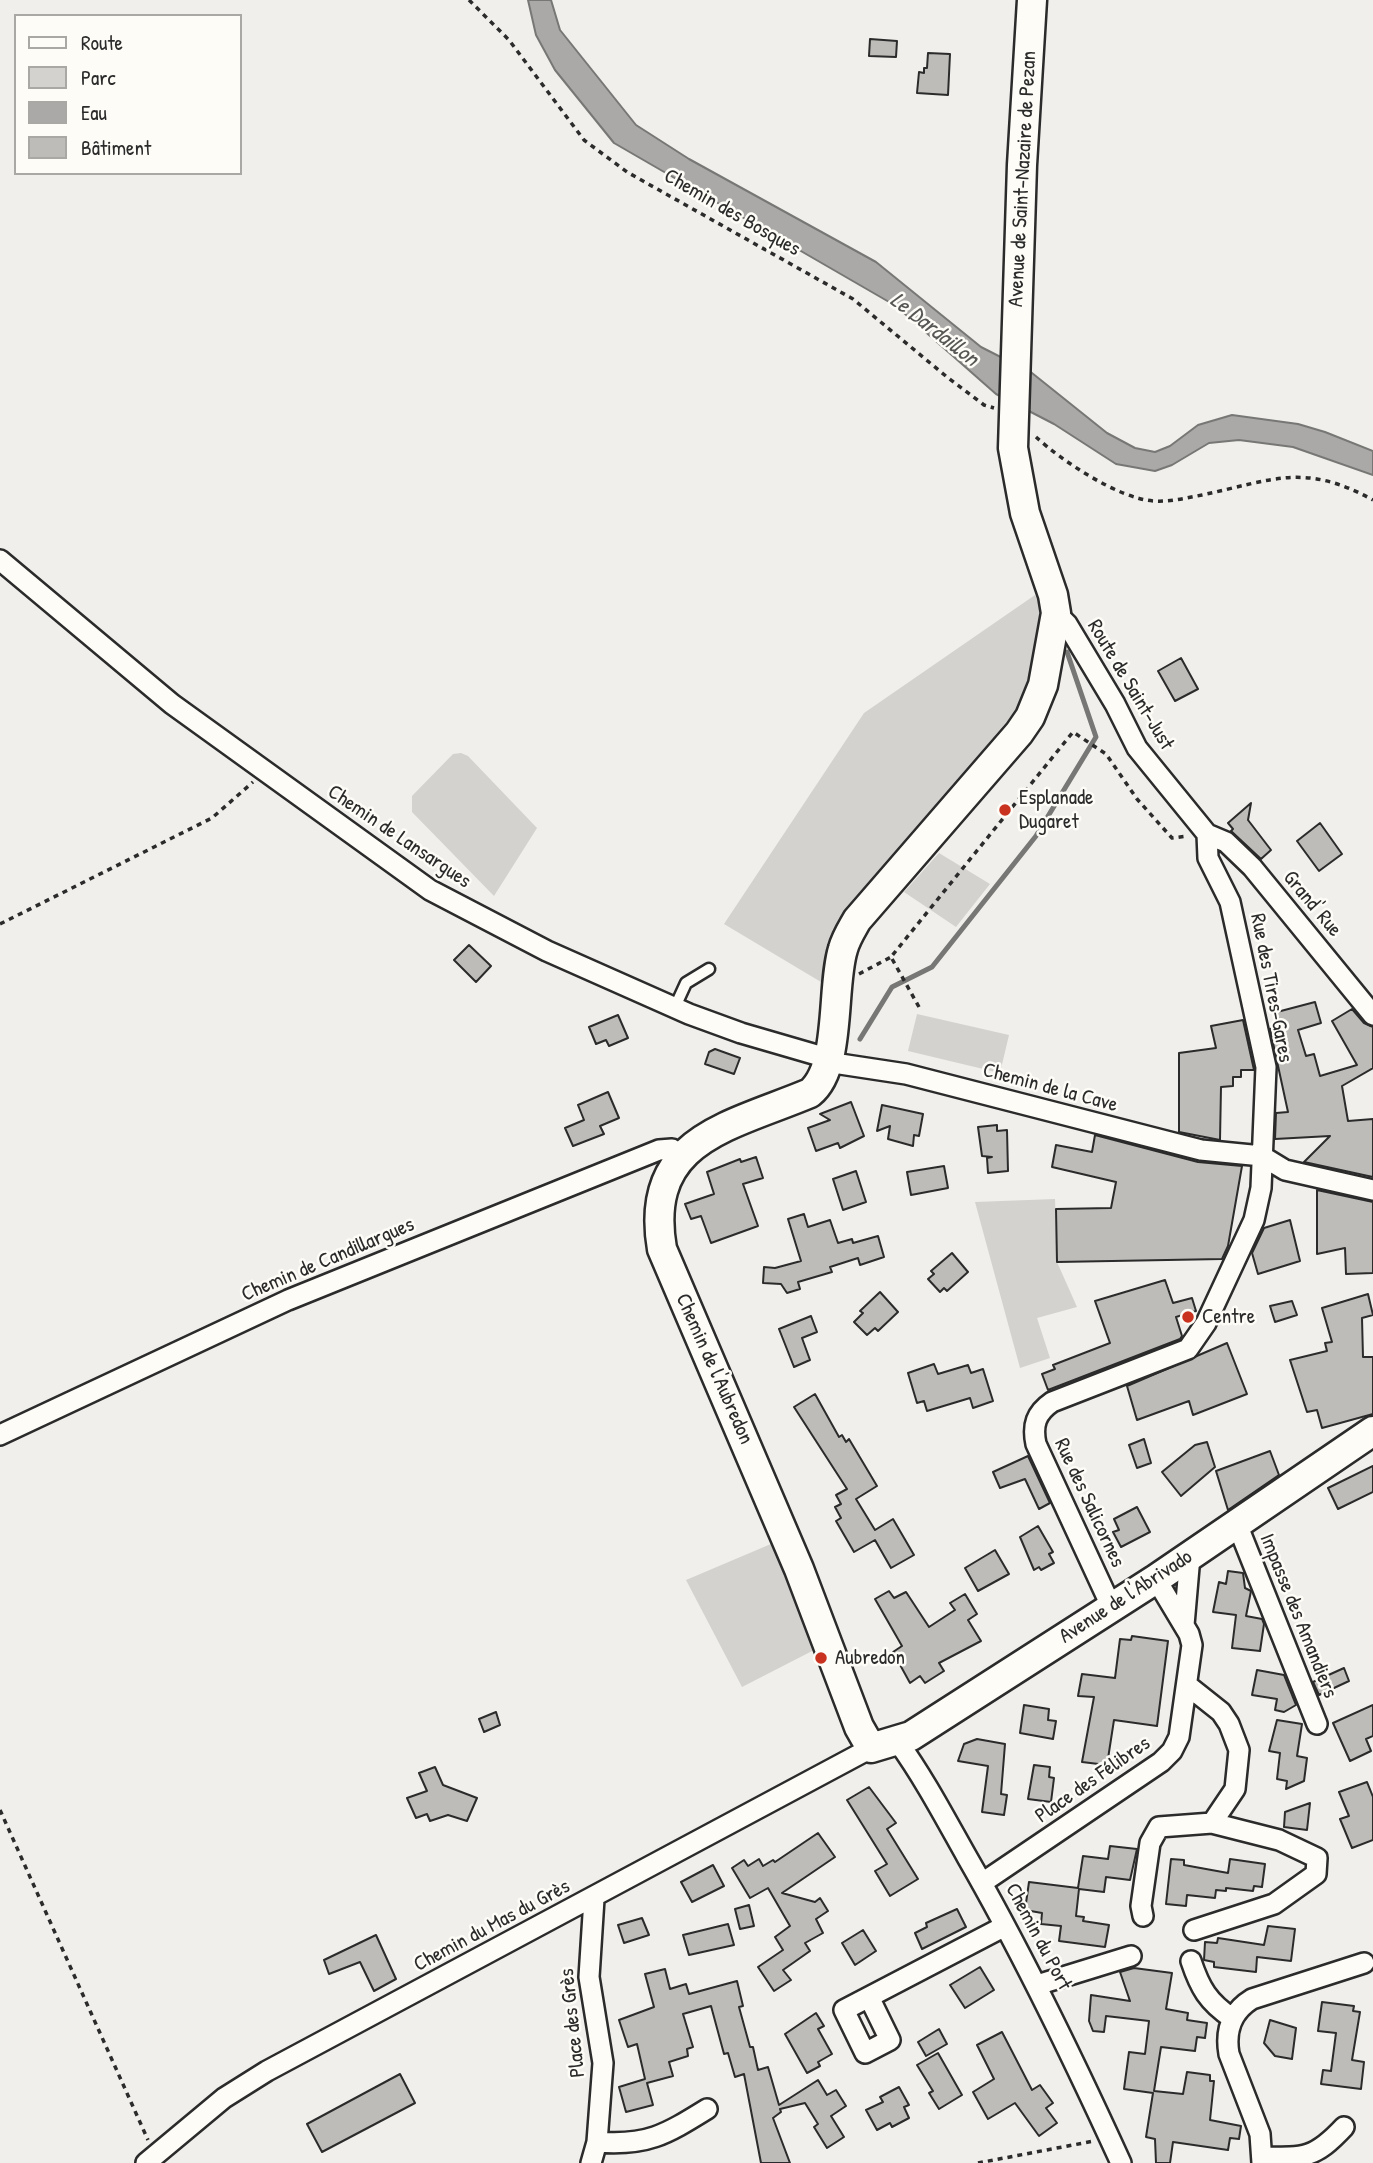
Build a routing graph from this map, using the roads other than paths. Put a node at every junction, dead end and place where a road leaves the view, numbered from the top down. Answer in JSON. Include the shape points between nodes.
{"nodes":[{"id":1,"x":1032,"y":0,"type":"edge"},
{"id":2,"x":0,"y":560,"type":"edge"},
{"id":3,"x":1060,"y":620,"type":"junction"},
{"id":4,"x":1207,"y":834,"type":"junction"},
{"id":5,"x":709,"y":969,"type":"dead end"},
{"id":6,"x":675,"y":1007,"type":"junction"},
{"id":7,"x":1373,"y":1015,"type":"edge"},
{"id":8,"x":827,"y":1060,"type":"junction"},
{"id":9,"x":680,"y":1156,"type":"junction"},
{"id":10,"x":1262,"y":1156,"type":"junction"},
{"id":11,"x":1373,"y":1190,"type":"edge"},
{"id":12,"x":1188,"y":1349,"type":"joint"},
{"id":13,"x":1373,"y":1431,"type":"edge"},
{"id":14,"x":0,"y":1435,"type":"edge"},
{"id":15,"x":1237,"y":1524,"type":"junction"},
{"id":16,"x":1190,"y":1556,"type":"junction"},
{"id":17,"x":1156,"y":1579,"type":"junction"},
{"id":18,"x":1111,"y":1606,"type":"junction"},
{"id":19,"x":1184,"y":1625,"type":"junction"},
{"id":20,"x":1187,"y":1685,"type":"junction"},
{"id":21,"x":1317,"y":1724,"type":"dead end"},
{"id":22,"x":885,"y":1745,"type":"junction"},
{"id":23,"x":1212,"y":1823,"type":"junction"},
{"id":24,"x":982,"y":1883,"type":"junction"},
{"id":25,"x":594,"y":1899,"type":"junction"},
{"id":26,"x":1143,"y":1916,"type":"dead end"},
{"id":27,"x":1005,"y":1926,"type":"junction"},
{"id":28,"x":1194,"y":1930,"type":"dead end"},
{"id":29,"x":1132,"y":1956,"type":"dead end"},
{"id":30,"x":1191,"y":1961,"type":"dead end"},
{"id":31,"x":1364,"y":1963,"type":"dead end"},
{"id":32,"x":1037,"y":1985,"type":"junction"},
{"id":33,"x":869,"y":1997,"type":"dead end"},
{"id":34,"x":1232,"y":2018,"type":"junction"},
{"id":35,"x":707,"y":2109,"type":"dead end"},
{"id":36,"x":1344,"y":2127,"type":"dead end"},
{"id":37,"x":597,"y":2142,"type":"junction"},
{"id":38,"x":151,"y":2159,"type":"edge"},
{"id":39,"x":1263,"y":2160,"type":"edge"},
{"id":40,"x":591,"y":2163,"type":"edge"},
{"id":41,"x":1121,"y":2163,"type":"edge"}],
"edges":[{"from":1,"to":3,"type":"street","name":"Avenue de Saint-Nazaire de Pezan","via":[[1013,448],[1025,513]]},
{"from":2,"to":6,"type":"street","name":"Chemin de Lansargues","via":[[128,669],[430,890],[547,951]]},
{"from":3,"to":4,"type":"street","name":"Route de Saint-Just","via":[[1137,748]]},
{"from":3,"to":8,"type":"street","name":"Chemin de l'Aubredon","via":[[1030,717],[848,935]]},
{"from":4,"to":7,"type":"street","name":"Grand' Rue","via":[[1226,842],[1252,867]]},
{"from":4,"to":10,"type":"street","name":"Rue des Tires-Gares","via":[[1208,858],[1230,902],[1266,1067]]},
{"from":5,"to":6,"type":"lane","via":[[686,984]]},
{"from":6,"to":8,"type":"street","name":"Chemin de Lansargues"},
{"from":8,"to":9,"type":"street","name":"Chemin de l'Aubredon","via":[[822,1081],[810,1093],[707,1136]]},
{"from":8,"to":10,"type":"street","name":"Chemin de la Cave","via":[[906,1074],[1201,1150]]},
{"from":9,"to":14,"type":"street","name":"Chemin de Candillargues","via":[[672,1149],[659,1150],[288,1300]]},
{"from":9,"to":22,"type":"street","name":"Chemin de l'Aubredon","via":[[662,1190],[662,1249],[800,1569],[859,1727]]},
{"from":10,"to":11,"type":"street","via":[[1285,1170]]},
{"from":10,"to":12,"type":"street","name":"Rue des Tires-Gares","via":[[1254,1220],[1206,1323]]},
{"from":12,"to":18,"type":"street","name":"Rue des Salicornes","via":[[1052,1402],[1036,1419],[1035,1444]]},
{"from":13,"to":15,"type":"street","name":"Avenue de l'Abrivado"},
{"from":15,"to":16,"type":"street","name":"Avenue de l'Abrivado"},
{"from":15,"to":21,"type":"street","name":"Impasse des Amandiers"},
{"from":16,"to":17,"type":"street","name":"Avenue de l'Abrivado"},
{"from":16,"to":19,"type":"street","name":"Place des Félibres"},
{"from":17,"to":18,"type":"street","name":"Avenue de l'Abrivado"},
{"from":17,"to":19,"type":"street","name":"Place des Félibres"},
{"from":18,"to":22,"type":"street","name":"Avenue de l'Abrivado"},
{"from":19,"to":20,"type":"street","name":"Place des Félibres","via":[[1192,1645]]},
{"from":20,"to":23,"type":"street","via":[[1221,1712],[1239,1750],[1236,1790]]},
{"from":20,"to":24,"type":"street","name":"Place des Félibres","via":[[1179,1737],[1161,1762]]},
{"from":22,"to":24,"type":"street","name":"Chemin du Port","via":[[916,1767]]},
{"from":22,"to":25,"type":"street","name":"Chemin du Mas du Grès"},
{"from":23,"to":26,"type":"street","via":[[1159,1827],[1150,1843]]},
{"from":23,"to":28,"type":"street","via":[[1279,1840],[1317,1858],[1316,1874],[1274,1905]]},
{"from":24,"to":27,"type":"street","name":"Chemin du Port"},
{"from":25,"to":37,"type":"street","name":"Place des Grès","via":[[589,1977],[603,2063]]},
{"from":25,"to":38,"type":"street","name":"Chemin du Mas du Grès","via":[[267,2071],[224,2098]]},
{"from":27,"to":32,"type":"street","name":"Chemin du Port"},
{"from":27,"to":33,"type":"street"},
{"from":29,"to":32,"type":"street"},
{"from":30,"to":34,"type":"street","via":[[1202,1991]]},
{"from":31,"to":34,"type":"street","via":[[1252,1999]]},
{"from":32,"to":41,"type":"street","name":"Chemin du Port"},
{"from":34,"to":39,"type":"street","via":[[1229,2054],[1260,2134]]},
{"from":35,"to":37,"type":"street","via":[[664,2136],[625,2145]]},
{"from":36,"to":39,"type":"street","via":[[1324,2148],[1307,2155]]},
{"from":37,"to":40,"type":"street","name":"Place des Grès"}]}
